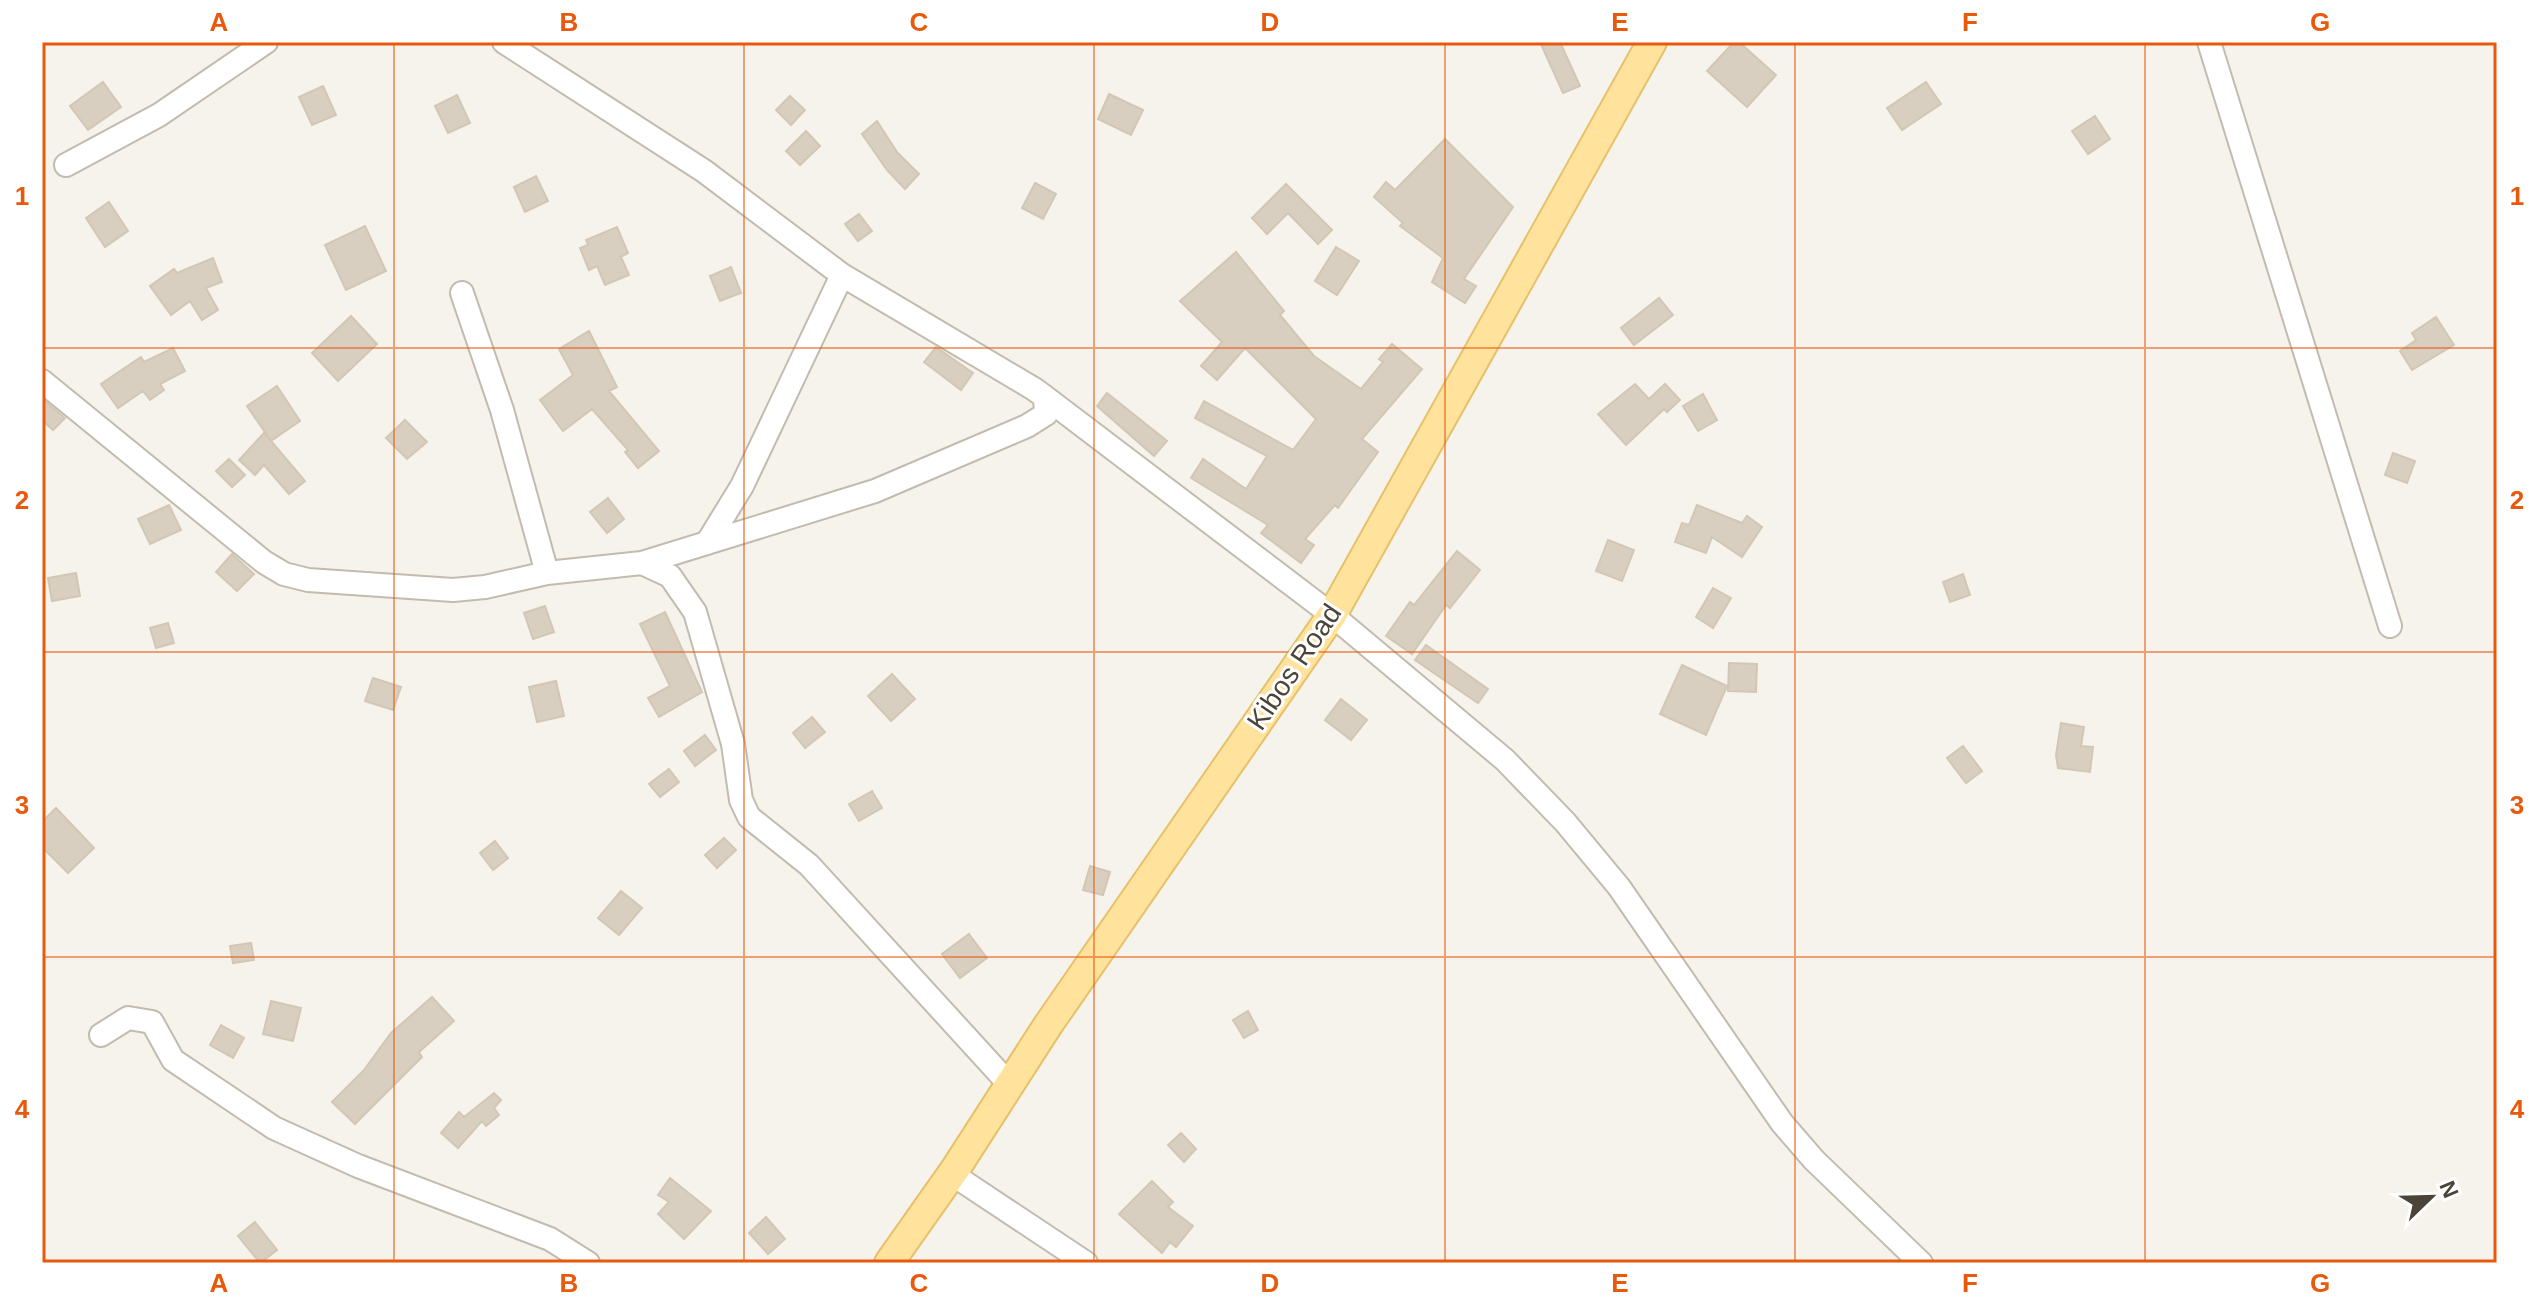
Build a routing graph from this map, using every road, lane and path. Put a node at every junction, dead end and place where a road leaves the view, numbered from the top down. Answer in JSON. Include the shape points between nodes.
{"nodes":[{"id":1,"x":266,"y":42,"type":"edge"},
{"id":2,"x":504,"y":42,"type":"edge"},
{"id":3,"x":2209,"y":42,"type":"edge"},
{"id":4,"x":1643,"y":48,"type":"edge"},
{"id":5,"x":66,"y":165,"type":"dead end"},
{"id":6,"x":842,"y":275,"type":"junction"},
{"id":7,"x":462,"y":293,"type":"dead end"},
{"id":8,"x":42,"y":381,"type":"edge"},
{"id":9,"x":1045,"y":397,"type":"junction"},
{"id":10,"x":707,"y":543,"type":"junction"},
{"id":11,"x":642,"y":563,"type":"junction"},
{"id":12,"x":547,"y":573,"type":"junction"},
{"id":13,"x":1332,"y":615,"type":"junction"},
{"id":14,"x":2390,"y":626,"type":"dead end"},
{"id":15,"x":101,"y":1035,"type":"dead end"},
{"id":16,"x":1010,"y":1085,"type":"junction"},
{"id":17,"x":952,"y":1174,"type":"junction"},
{"id":18,"x":588,"y":1263,"type":"edge"},
{"id":19,"x":889,"y":1263,"type":"edge"},
{"id":20,"x":1086,"y":1263,"type":"edge"},
{"id":21,"x":1921,"y":1263,"type":"edge"}],
"edges":[{"from":1,"to":5,"type":"street","via":[[159,115]]},
{"from":2,"to":6,"type":"street","via":[[704,171]]},
{"from":3,"to":14,"type":"street"},
{"from":4,"to":13,"type":"main road","name":"Kibos Road"},
{"from":6,"to":9,"type":"street"},
{"from":6,"to":10,"type":"street","via":[[742,486]]},
{"from":7,"to":12,"type":"street","via":[[502,410]]},
{"from":8,"to":12,"type":"street","via":[[284,574],[453,590]]},
{"from":9,"to":10,"type":"street","via":[[1046,414],[1027,426],[875,491]]},
{"from":9,"to":13,"type":"street"},
{"from":10,"to":11,"type":"street"},
{"from":11,"to":12,"type":"street"},
{"from":11,"to":16,"type":"street","via":[[670,576],[695,612],[749,817],[809,865]]},
{"from":13,"to":16,"type":"main road","name":"Kibos Road"},
{"from":13,"to":21,"type":"street","via":[[1505,760],[1565,822],[1619,887],[1782,1123]]},
{"from":15,"to":18,"type":"street","via":[[128,1018],[152,1022],[173,1060],[274,1128],[550,1239]]},
{"from":16,"to":17,"type":"main road","name":"Kibos Road"},
{"from":17,"to":19,"type":"main road","name":"Kibos Road"},
{"from":17,"to":20,"type":"street"}]}
